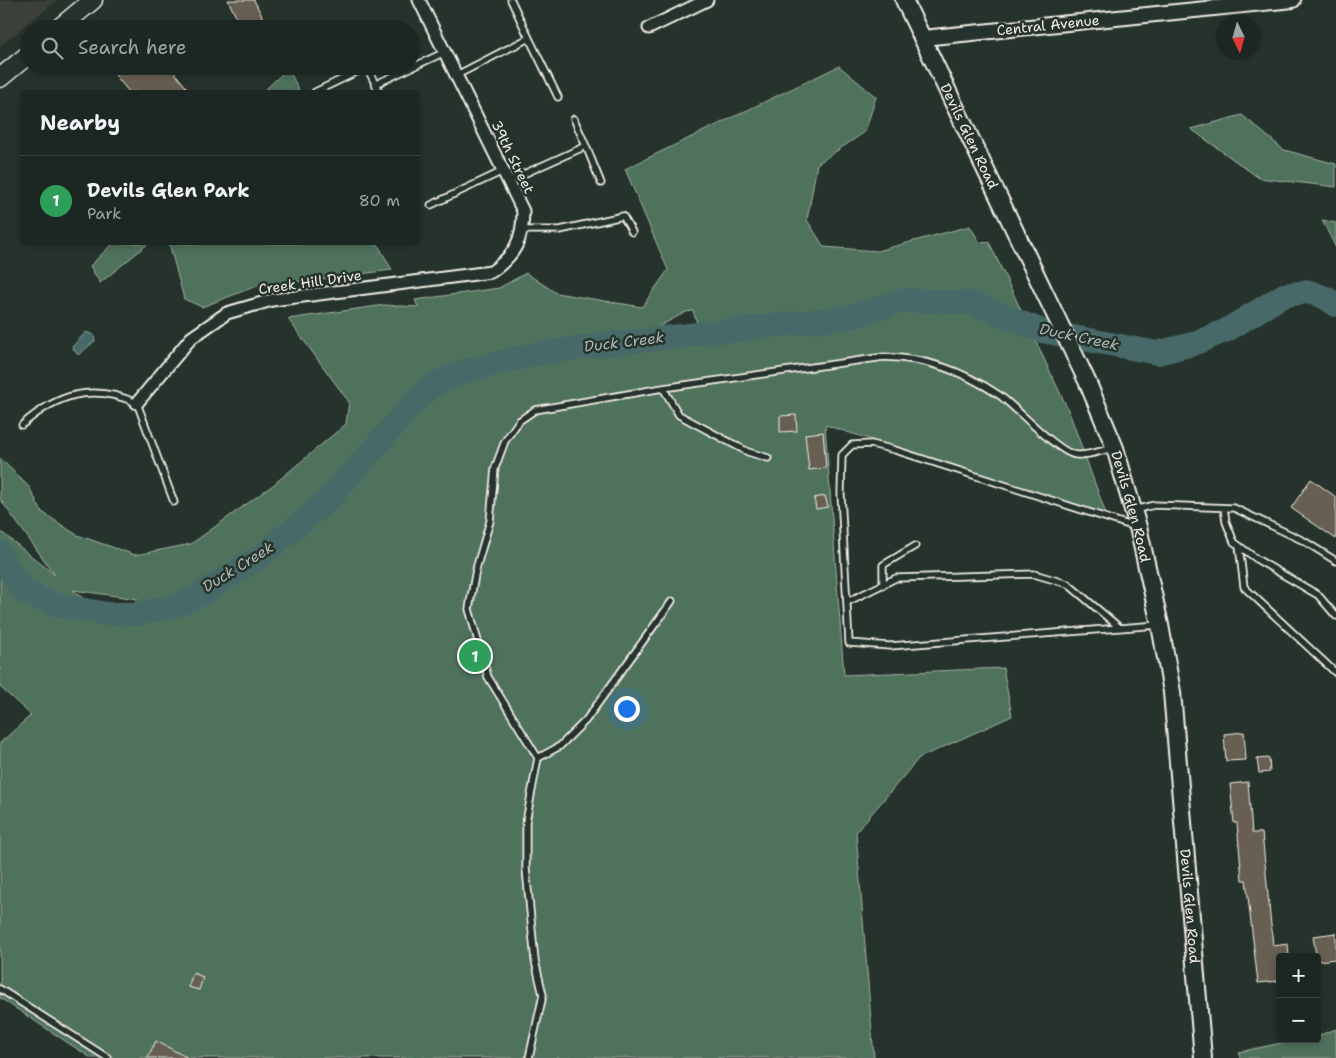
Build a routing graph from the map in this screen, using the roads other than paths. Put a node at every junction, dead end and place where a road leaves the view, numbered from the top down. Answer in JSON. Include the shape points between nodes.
{"nodes":[{"id":1,"x":92,"y":0,"type":"edge"},
{"id":2,"x":419,"y":0,"type":"edge"},
{"id":3,"x":511,"y":0,"type":"edge"},
{"id":4,"x":707,"y":0,"type":"edge"},
{"id":5,"x":904,"y":0,"type":"edge"},
{"id":6,"x":1293,"y":0,"type":"edge"},
{"id":7,"x":69,"y":20,"type":"edge"},
{"id":8,"x":649,"y":28,"type":"dead end"},
{"id":9,"x":529,"y":38,"type":"junction"},
{"id":10,"x":923,"y":38,"type":"junction"},
{"id":11,"x":445,"y":52,"type":"junction"},
{"id":12,"x":20,"y":61,"type":"edge"},
{"id":13,"x":420,"y":64,"type":"edge"},
{"id":14,"x":350,"y":75,"type":"edge"},
{"id":15,"x":371,"y":75,"type":"edge"},
{"id":16,"x":395,"y":75,"type":"edge"},
{"id":17,"x":457,"y":75,"type":"junction"},
{"id":18,"x":0,"y":78,"type":"edge"},
{"id":19,"x":376,"y":84,"type":"junction"},
{"id":20,"x":319,"y":90,"type":"edge"},
{"id":21,"x":378,"y":90,"type":"edge"},
{"id":22,"x":558,"y":97,"type":"dead end"},
{"id":23,"x":574,"y":120,"type":"dead end"},
{"id":24,"x":586,"y":146,"type":"junction"},
{"id":25,"x":506,"y":176,"type":"junction"},
{"id":26,"x":601,"y":183,"type":"dead end"},
{"id":27,"x":431,"y":205,"type":"dead end"},
{"id":28,"x":523,"y":230,"type":"junction"},
{"id":29,"x":632,"y":232,"type":"dead end"},
{"id":30,"x":664,"y":388,"type":"junction"},
{"id":31,"x":137,"y":403,"type":"junction"},
{"id":32,"x":22,"y":425,"type":"dead end"},
{"id":33,"x":1115,"y":448,"type":"junction"},
{"id":34,"x":768,"y":458,"type":"dead end"},
{"id":35,"x":174,"y":502,"type":"dead end"},
{"id":36,"x":1224,"y":508,"type":"junction"},
{"id":37,"x":1133,"y":510,"type":"junction"},
{"id":38,"x":1138,"y":528,"type":"junction"},
{"id":39,"x":915,"y":546,"type":"dead end"},
{"id":40,"x":1239,"y":546,"type":"junction"},
{"id":41,"x":1336,"y":561,"type":"edge"},
{"id":42,"x":883,"y":585,"type":"junction"},
{"id":43,"x":672,"y":601,"type":"dead end"},
{"id":44,"x":847,"y":602,"type":"junction"},
{"id":45,"x":1336,"y":616,"type":"edge"},
{"id":46,"x":1160,"y":625,"type":"junction"},
{"id":47,"x":1120,"y":628,"type":"junction"},
{"id":48,"x":1336,"y":674,"type":"edge"},
{"id":49,"x":538,"y":758,"type":"junction"},
{"id":50,"x":0,"y":988,"type":"edge"},
{"id":51,"x":108,"y":1058,"type":"edge"},
{"id":52,"x":529,"y":1058,"type":"edge"},
{"id":53,"x":1203,"y":1058,"type":"edge"}],
"edges":[{"from":1,"to":7,"type":"main road"},
{"from":2,"to":11,"type":"street","name":"39th Street"},
{"from":3,"to":9,"type":"lane"},
{"from":4,"to":8,"type":"street"},
{"from":5,"to":10,"type":"main road","name":"Devils Glen Road"},
{"from":6,"to":10,"type":"street","name":"Central Avenue"},
{"from":9,"to":17,"type":"lane"},
{"from":9,"to":22,"type":"lane"},
{"from":10,"to":33,"type":"main road","name":"Devils Glen Road","via":[[1086,380]]},
{"from":11,"to":13,"type":"lane"},
{"from":11,"to":17,"type":"street","name":"39th Street"},
{"from":12,"to":18,"type":"main road"},
{"from":14,"to":20,"type":"lane"},
{"from":15,"to":19,"type":"lane"},
{"from":16,"to":19,"type":"lane"},
{"from":17,"to":25,"type":"street","name":"39th Street"},
{"from":19,"to":21,"type":"lane"},
{"from":23,"to":24,"type":"lane"},
{"from":24,"to":25,"type":"lane"},
{"from":24,"to":26,"type":"lane"},
{"from":25,"to":27,"type":"lane"},
{"from":25,"to":28,"type":"street","name":"39th Street","via":[[523,211]]},
{"from":28,"to":29,"type":"lane","via":[[560,230],[623,216]]},
{"from":28,"to":31,"type":"street","name":"Creek Hill Drive","via":[[507,261],[492,272],[272,300],[227,313],[191,338]]},
{"from":30,"to":33,"type":"lane","via":[[884,358],[907,358],[936,364],[964,375],[1000,396],[1062,449],[1076,456]]},
{"from":30,"to":34,"type":"lane","via":[[679,415],[748,452]]},
{"from":30,"to":49,"type":"lane","via":[[535,410],[519,421],[505,441],[495,468],[490,521],[469,608],[488,677]]},
{"from":31,"to":32,"type":"lane","via":[[122,396],[101,393],[66,396],[40,409]]},
{"from":31,"to":35,"type":"lane"},
{"from":33,"to":37,"type":"main road","name":"Devils Glen Road"},
{"from":36,"to":37,"type":"lane","via":[[1154,505]]},
{"from":36,"to":40,"type":"lane","via":[[1226,522]]},
{"from":36,"to":41,"type":"lane","via":[[1234,508],[1304,541]]},
{"from":37,"to":38,"type":"main road","name":"Devils Glen Road"},
{"from":38,"to":44,"type":"lane","via":[[896,450],[871,444],[852,445],[842,455]]},
{"from":38,"to":46,"type":"main road","name":"Devils Glen Road"},
{"from":39,"to":42,"type":"lane","via":[[883,565]]},
{"from":40,"to":45,"type":"lane","via":[[1318,595]]},
{"from":40,"to":48,"type":"lane","via":[[1244,587]]},
{"from":42,"to":44,"type":"lane"},
{"from":42,"to":47,"type":"lane","via":[[896,578],[1034,574],[1068,584]]},
{"from":43,"to":49,"type":"lane","via":[[586,720],[560,746]]},
{"from":44,"to":47,"type":"lane","via":[[849,643],[858,644],[890,646]]},
{"from":46,"to":47,"type":"lane"},
{"from":46,"to":53,"type":"main road","name":"Devils Glen Road","via":[[1172,692]]},
{"from":49,"to":52,"type":"lane","via":[[526,822],[526,868],[535,961],[544,995]]},
{"from":50,"to":51,"type":"lane"}]}
